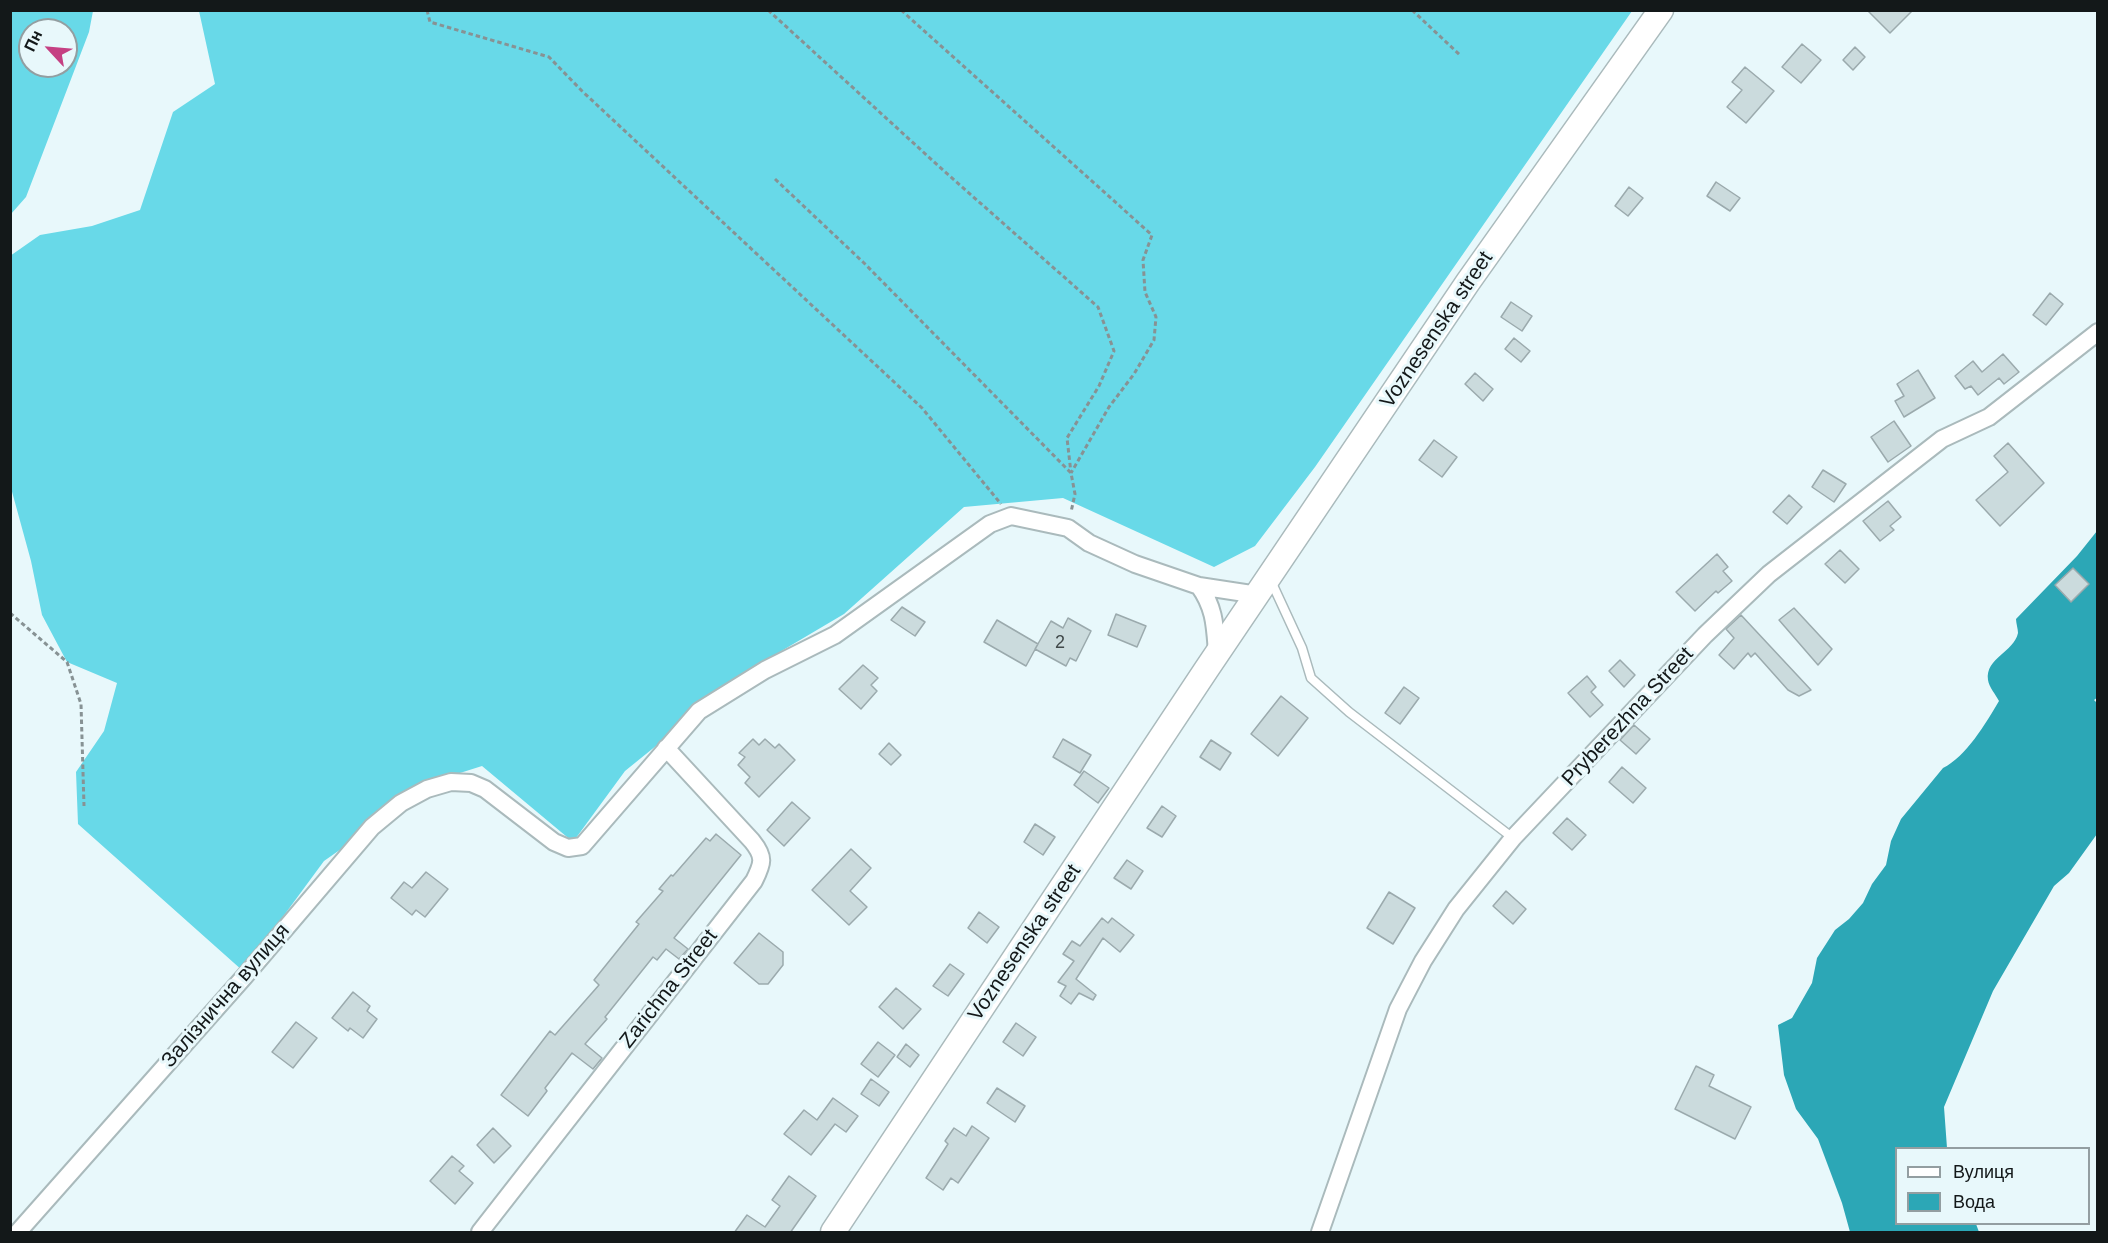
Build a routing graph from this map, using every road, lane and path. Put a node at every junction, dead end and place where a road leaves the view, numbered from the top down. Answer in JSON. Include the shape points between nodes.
{"nodes":[{"id":1,"x":427,"y":10,"type":"edge"},
{"id":2,"x":768,"y":10,"type":"edge"},
{"id":3,"x":901,"y":10,"type":"edge"},
{"id":4,"x":1412,"y":10,"type":"edge"},
{"id":5,"x":1661,"y":10,"type":"edge"},
{"id":6,"x":1461,"y":56,"type":"dead end"},
{"id":7,"x":775,"y":179,"type":"dead end"},
{"id":8,"x":2097,"y":332,"type":"edge"},
{"id":9,"x":1071,"y":473,"type":"junction"},
{"id":10,"x":1011,"y":516,"type":"junction"},
{"id":11,"x":1068,"y":528,"type":"junction"},
{"id":12,"x":1199,"y":586,"type":"junction"},
{"id":13,"x":1263,"y":587,"type":"junction"},
{"id":14,"x":10,"y":613,"type":"edge"},
{"id":15,"x":1217,"y":653,"type":"junction"},
{"id":16,"x":666,"y":748,"type":"junction"},
{"id":17,"x":84,"y":806,"type":"dead end"},
{"id":18,"x":1513,"y":838,"type":"junction"},
{"id":19,"x":18,"y":1233,"type":"edge"},
{"id":20,"x":480,"y":1233,"type":"edge"},
{"id":21,"x":833,"y":1233,"type":"edge"},
{"id":22,"x":1320,"y":1233,"type":"edge"}],
"edges":[{"from":1,"to":10,"type":"path","via":[[430,22],[549,57],[922,408]]},
{"from":2,"to":9,"type":"path","via":[[1098,307],[1114,351],[1099,386],[1067,438]]},
{"from":3,"to":9,"type":"path","via":[[1152,235],[1143,260],[1144,292],[1156,317],[1154,340]]},
{"from":4,"to":6,"type":"path"},
{"from":5,"to":13,"type":"main road","name":"Voznesenska street","via":[[1462,292]]},
{"from":7,"to":9,"type":"path","via":[[864,263]]},
{"from":8,"to":18,"type":"street","name":"Pryberezhna Street","via":[[1989,417],[1942,439],[1769,574],[1705,635]]},
{"from":9,"to":11,"type":"path","via":[[1075,494]]},
{"from":10,"to":11,"type":"street"},
{"from":10,"to":16,"type":"street","via":[[990,524],[835,635],[765,670],[699,711]]},
{"from":11,"to":12,"type":"street","via":[[1089,543],[1135,564]]},
{"from":12,"to":13,"type":"street"},
{"from":12,"to":15,"type":"street","via":[[1214,617]]},
{"from":13,"to":15,"type":"main road","name":"Voznesenska street"},
{"from":13,"to":18,"type":"lane","via":[[1302,648],[1311,678],[1349,712]]},
{"from":14,"to":17,"type":"path","via":[[67,662],[81,704]]},
{"from":15,"to":21,"type":"main road","name":"Voznesenska street"},
{"from":16,"to":19,"type":"street","name":"Залізнична вулиця","via":[[582,846],[568,848],[554,842],[485,789],[471,783],[451,782],[401,803],[372,827]]},
{"from":16,"to":20,"type":"street","name":"Zarichna Street","via":[[760,850],[762,864],[754,881]]},
{"from":18,"to":22,"type":"street","name":"Pryberezhna Street","via":[[1456,909],[1398,1009]]}]}
